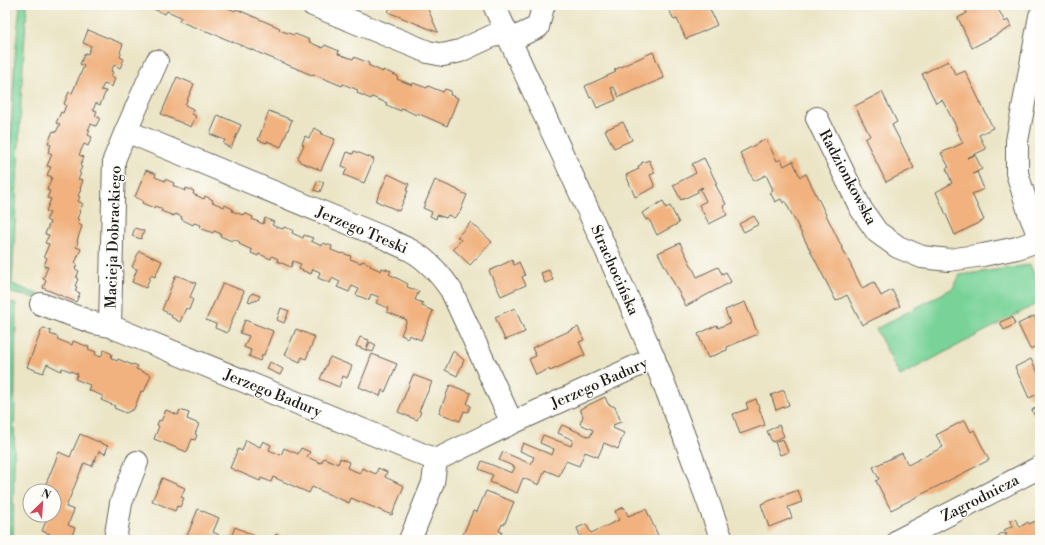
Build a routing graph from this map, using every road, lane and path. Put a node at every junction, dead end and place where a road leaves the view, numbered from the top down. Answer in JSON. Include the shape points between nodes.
{"nodes":[{"id":1,"x":313,"y":5,"type":"edge"},
{"id":2,"x":494,"y":5,"type":"edge"},
{"id":3,"x":544,"y":5,"type":"edge"},
{"id":4,"x":1040,"y":16,"type":"edge"},
{"id":5,"x":507,"y":35,"type":"junction"},
{"id":6,"x":157,"y":60,"type":"dead end"},
{"id":7,"x":1033,"y":96,"type":"edge"},
{"id":8,"x":817,"y":118,"type":"dead end"},
{"id":9,"x":126,"y":131,"type":"junction"},
{"id":10,"x":1034,"y":209,"type":"edge"},
{"id":11,"x":1040,"y":239,"type":"edge"},
{"id":12,"x":41,"y":304,"type":"dead end"},
{"id":13,"x":110,"y":326,"type":"junction"},
{"id":14,"x":654,"y":358,"type":"junction"},
{"id":15,"x":512,"y":423,"type":"junction"},
{"id":16,"x":436,"y":460,"type":"junction"},
{"id":17,"x":137,"y":462,"type":"dead end"},
{"id":18,"x":1040,"y":467,"type":"edge"},
{"id":19,"x":115,"y":540,"type":"edge"},
{"id":20,"x":410,"y":540,"type":"edge"},
{"id":21,"x":722,"y":540,"type":"edge"},
{"id":22,"x":899,"y":540,"type":"edge"}],
"edges":[{"from":1,"to":5,"type":"street","via":[[428,52],[460,52]]},
{"from":2,"to":5,"type":"street","name":"Strachocińska"},
{"from":3,"to":5,"type":"street","via":[[538,27]]},
{"from":4,"to":7,"type":"street"},
{"from":5,"to":14,"type":"street","name":"Strachocińska"},
{"from":6,"to":9,"type":"street","name":"Macieja Dobrackiego"},
{"from":7,"to":10,"type":"street","via":[[1017,141],[1017,173]]},
{"from":8,"to":11,"type":"street","name":"Radzionkowska","via":[[861,209],[878,232],[898,247],[922,257],[949,260],[1016,248]]},
{"from":9,"to":13,"type":"street","name":"Macieja Dobrackiego","via":[[114,160]]},
{"from":9,"to":15,"type":"street","name":"Jerzego Treski","via":[[387,239],[426,262],[442,277],[450,290]]},
{"from":10,"to":11,"type":"street"},
{"from":12,"to":13,"type":"street","name":"Jerzego Badury","via":[[94,323]]},
{"from":13,"to":16,"type":"street","name":"Jerzego Badury"},
{"from":14,"to":15,"type":"street","name":"Jerzego Badury"},
{"from":14,"to":21,"type":"street","name":"Strachocińska"},
{"from":15,"to":16,"type":"street","name":"Jerzego Badury"},
{"from":16,"to":20,"type":"street","via":[[433,483]]},
{"from":17,"to":19,"type":"street","via":[[121,503]]},
{"from":18,"to":22,"type":"street","name":"Zagrodnicza"}]}
